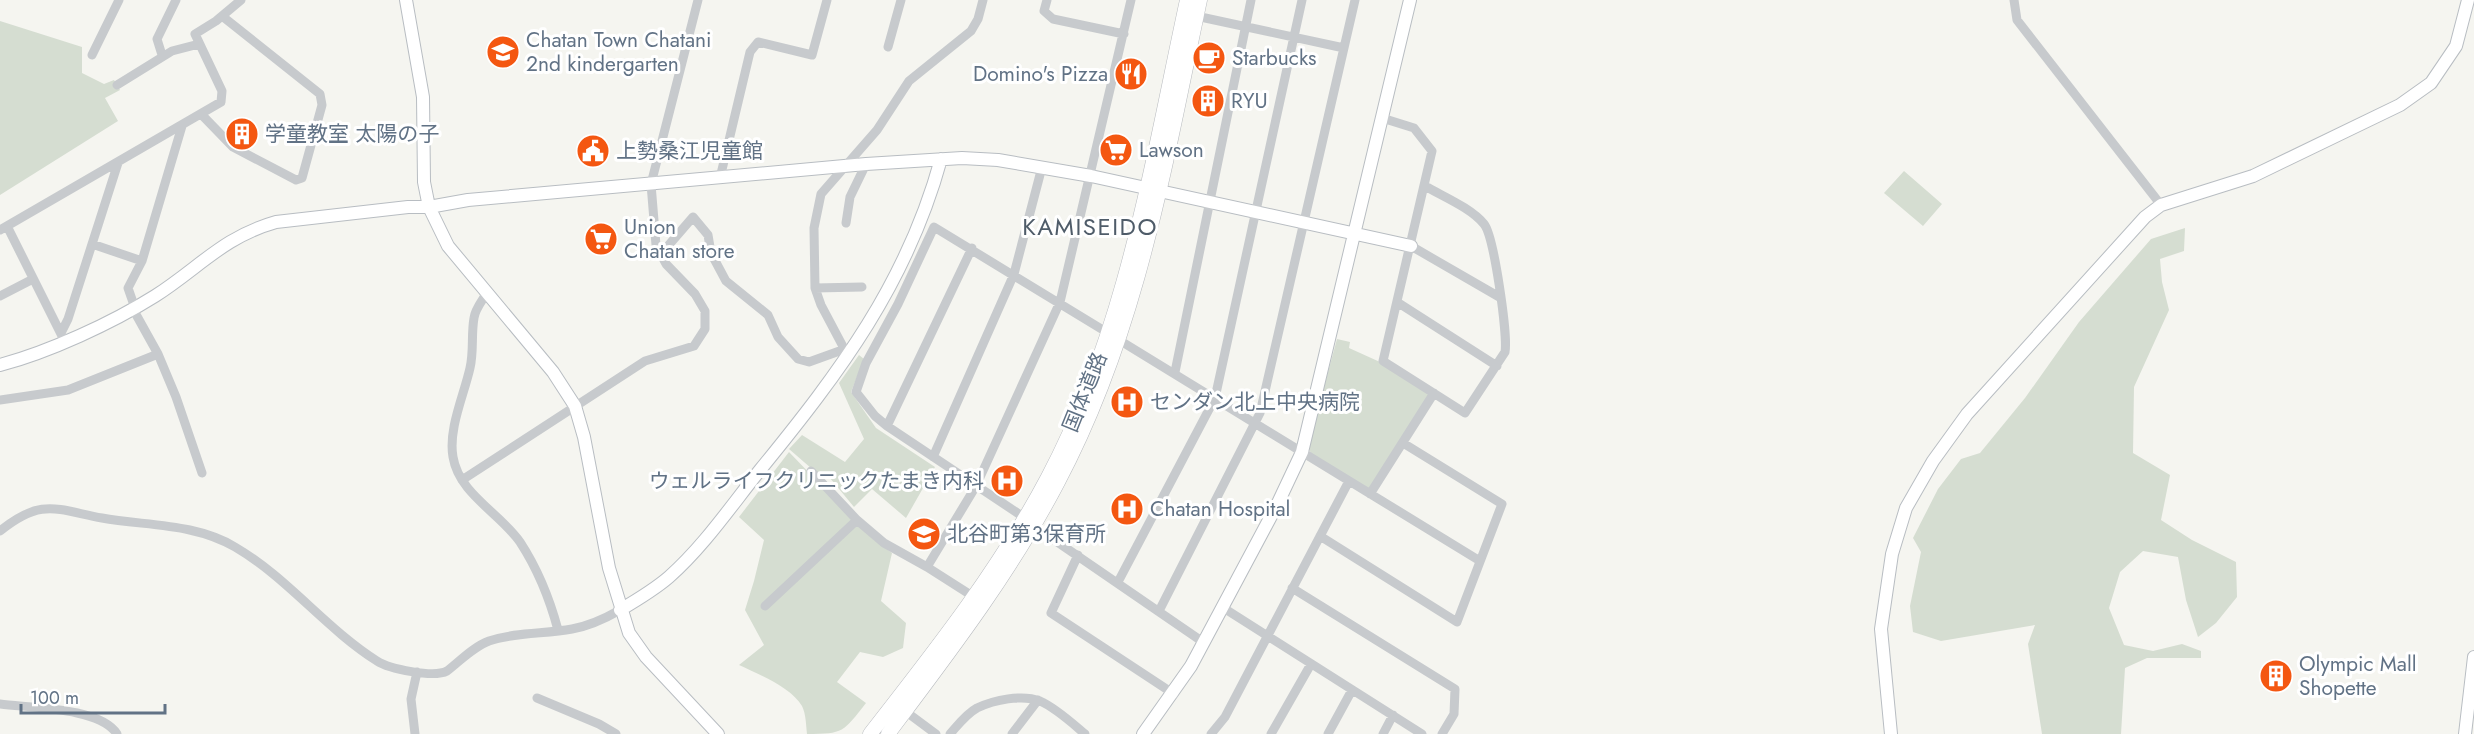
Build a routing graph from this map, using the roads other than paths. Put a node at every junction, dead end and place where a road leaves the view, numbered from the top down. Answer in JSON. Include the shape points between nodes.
{"nodes":[{"id":1,"x":119,"y":0,"type":"edge"},
{"id":2,"x":176,"y":0,"type":"edge"},
{"id":3,"x":241,"y":0,"type":"edge"},
{"id":4,"x":406,"y":0,"type":"edge"},
{"id":5,"x":698,"y":0,"type":"edge"},
{"id":6,"x":827,"y":0,"type":"edge"},
{"id":7,"x":901,"y":0,"type":"edge"},
{"id":8,"x":983,"y":0,"type":"edge"},
{"id":9,"x":1047,"y":0,"type":"edge"},
{"id":10,"x":1131,"y":0,"type":"edge"},
{"id":11,"x":1187,"y":0,"type":"edge"},
{"id":12,"x":1200,"y":0,"type":"edge"},
{"id":13,"x":1251,"y":0,"type":"edge"},
{"id":14,"x":1302,"y":0,"type":"edge"},
{"id":15,"x":1355,"y":0,"type":"edge"},
{"id":16,"x":1410,"y":0,"type":"edge"},
{"id":17,"x":2014,"y":0,"type":"edge"},
{"id":18,"x":2468,"y":0,"type":"edge"},
{"id":19,"x":222,"y":16,"type":"junction"},
{"id":20,"x":1196,"y":16,"type":"junction"},
{"id":21,"x":1245,"y":28,"type":"junction"},
{"id":22,"x":1124,"y":34,"type":"junction"},
{"id":23,"x":1294,"y":38,"type":"junction"},
{"id":24,"x":199,"y":44,"type":"junction"},
{"id":25,"x":888,"y":46,"type":"dead end"},
{"id":26,"x":1344,"y":48,"type":"junction"},
{"id":27,"x":92,"y":55,"type":"dead end"},
{"id":28,"x":162,"y":55,"type":"junction"},
{"id":29,"x":117,"y":85,"type":"dead end"},
{"id":30,"x":201,"y":114,"type":"junction"},
{"id":31,"x":1382,"y":118,"type":"junction"},
{"id":32,"x":182,"y":126,"type":"junction"},
{"id":33,"x":941,"y":159,"type":"junction"},
{"id":34,"x":118,"y":163,"type":"junction"},
{"id":35,"x":866,"y":164,"type":"junction"},
{"id":36,"x":847,"y":166,"type":"junction"},
{"id":37,"x":1042,"y":167,"type":"junction"},
{"id":38,"x":1091,"y":176,"type":"junction"},
{"id":39,"x":720,"y":178,"type":"junction"},
{"id":40,"x":651,"y":184,"type":"junction"},
{"id":41,"x":1425,"y":186,"type":"junction"},
{"id":42,"x":1146,"y":189,"type":"junction"},
{"id":43,"x":1160,"y":192,"type":"junction"},
{"id":44,"x":1209,"y":201,"type":"junction"},
{"id":45,"x":2161,"y":205,"type":"junction"},
{"id":46,"x":429,"y":207,"type":"junction"},
{"id":47,"x":1256,"y":212,"type":"junction"},
{"id":48,"x":1305,"y":222,"type":"junction"},
{"id":49,"x":846,"y":223,"type":"dead end"},
{"id":50,"x":3,"y":228,"type":"edge"},
{"id":51,"x":1355,"y":233,"type":"junction"},
{"id":52,"x":92,"y":244,"type":"junction"},
{"id":53,"x":1410,"y":246,"type":"junction"},
{"id":54,"x":972,"y":248,"type":"junction"},
{"id":55,"x":661,"y":254,"type":"junction"},
{"id":56,"x":142,"y":261,"type":"junction"},
{"id":57,"x":1014,"y":274,"type":"junction"},
{"id":58,"x":33,"y":279,"type":"junction"},
{"id":59,"x":861,"y":287,"type":"dead end"},
{"id":60,"x":815,"y":288,"type":"junction"},
{"id":61,"x":486,"y":294,"type":"junction"},
{"id":62,"x":0,"y":296,"type":"edge"},
{"id":63,"x":1501,"y":298,"type":"junction"},
{"id":64,"x":1060,"y":302,"type":"junction"},
{"id":65,"x":1397,"y":303,"type":"junction"},
{"id":66,"x":134,"y":308,"type":"junction"},
{"id":67,"x":1113,"y":336,"type":"junction"},
{"id":68,"x":63,"y":337,"type":"junction"},
{"id":69,"x":847,"y":352,"type":"junction"},
{"id":70,"x":158,"y":354,"type":"junction"},
{"id":71,"x":0,"y":365,"type":"edge"},
{"id":72,"x":1497,"y":366,"type":"junction"},
{"id":73,"x":1174,"y":372,"type":"junction"},
{"id":74,"x":1434,"y":393,"type":"junction"},
{"id":75,"x":1215,"y":398,"type":"junction"},
{"id":76,"x":0,"y":400,"type":"edge"},
{"id":77,"x":575,"y":406,"type":"junction"},
{"id":78,"x":1256,"y":424,"type":"junction"},
{"id":79,"x":887,"y":426,"type":"junction"},
{"id":80,"x":1403,"y":443,"type":"junction"},
{"id":81,"x":1302,"y":452,"type":"junction"},
{"id":82,"x":933,"y":457,"type":"junction"},
{"id":83,"x":811,"y":471,"type":"dead end"},
{"id":84,"x":202,"y":473,"type":"dead end"},
{"id":85,"x":462,"y":480,"type":"junction"},
{"id":86,"x":1349,"y":481,"type":"junction"},
{"id":87,"x":976,"y":486,"type":"junction"},
{"id":88,"x":1370,"y":495,"type":"junction"},
{"id":89,"x":857,"y":520,"type":"junction"},
{"id":90,"x":1029,"y":522,"type":"junction"},
{"id":91,"x":0,"y":531,"type":"edge"},
{"id":92,"x":1320,"y":536,"type":"junction"},
{"id":93,"x":1078,"y":555,"type":"junction"},
{"id":94,"x":1480,"y":561,"type":"junction"},
{"id":95,"x":927,"y":567,"type":"junction"},
{"id":96,"x":1118,"y":582,"type":"junction"},
{"id":97,"x":1292,"y":588,"type":"junction"},
{"id":98,"x":974,"y":597,"type":"junction"},
{"id":99,"x":765,"y":606,"type":"dead end"},
{"id":100,"x":1222,"y":607,"type":"junction"},
{"id":101,"x":620,"y":610,"type":"junction"},
{"id":102,"x":1159,"y":611,"type":"junction"},
{"id":103,"x":558,"y":630,"type":"junction"},
{"id":104,"x":1266,"y":636,"type":"junction"},
{"id":105,"x":1203,"y":642,"type":"junction"},
{"id":106,"x":2474,"y":657,"type":"edge"},
{"id":107,"x":1311,"y":664,"type":"junction"},
{"id":108,"x":417,"y":672,"type":"junction"},
{"id":109,"x":1352,"y":690,"type":"junction"},
{"id":110,"x":1174,"y":694,"type":"junction"},
{"id":111,"x":537,"y":698,"type":"dead end"},
{"id":112,"x":1038,"y":700,"type":"junction"},
{"id":113,"x":0,"y":704,"type":"edge"},
{"id":114,"x":905,"y":711,"type":"junction"},
{"id":115,"x":1393,"y":715,"type":"junction"},
{"id":116,"x":1080,"y":732,"type":"edge"},
{"id":117,"x":117,"y":734,"type":"edge"},
{"id":118,"x":415,"y":734,"type":"edge"},
{"id":119,"x":616,"y":734,"type":"edge"},
{"id":120,"x":718,"y":734,"type":"edge"},
{"id":121,"x":870,"y":734,"type":"edge"},
{"id":122,"x":888,"y":734,"type":"edge"},
{"id":123,"x":936,"y":734,"type":"edge"},
{"id":124,"x":951,"y":734,"type":"edge"},
{"id":125,"x":1012,"y":734,"type":"edge"},
{"id":126,"x":1143,"y":734,"type":"edge"},
{"id":127,"x":1211,"y":734,"type":"edge"},
{"id":128,"x":1271,"y":734,"type":"edge"},
{"id":129,"x":1328,"y":734,"type":"edge"},
{"id":130,"x":1383,"y":734,"type":"edge"},
{"id":131,"x":1422,"y":734,"type":"edge"},
{"id":132,"x":1442,"y":734,"type":"edge"},
{"id":133,"x":1891,"y":734,"type":"edge"},
{"id":134,"x":2464,"y":734,"type":"edge"}],
"edges":[{"from":1,"to":27,"type":"street"},
{"from":2,"to":28,"type":"street","via":[[157,39]]},
{"from":3,"to":19,"type":"street"},
{"from":4,"to":46,"type":"street","via":[[423,96],[424,182]]},
{"from":5,"to":40,"type":"street"},
{"from":6,"to":39,"type":"street","via":[[812,55],[758,42],[750,52]]},
{"from":7,"to":25,"type":"street"},
{"from":8,"to":36,"type":"street","via":[[971,31],[909,81]]},
{"from":9,"to":22,"type":"street","via":[[1044,11],[1053,19]]},
{"from":10,"to":22,"type":"street"},
{"from":11,"to":42,"type":"main road","name":"国体道路"},
{"from":12,"to":20,"type":"main road","name":"国体道路"},
{"from":13,"to":21,"type":"street"},
{"from":14,"to":23,"type":"street"},
{"from":15,"to":26,"type":"street"},
{"from":16,"to":31,"type":"street"},
{"from":17,"to":45,"type":"street","via":[[2017,20]]},
{"from":18,"to":45,"type":"street","via":[[2456,46],[2431,83],[2400,105],[2253,176]]},
{"from":19,"to":24,"type":"street","via":[[195,34]]},
{"from":19,"to":30,"type":"street","via":[[320,94],[322,105],[302,178],[296,180],[233,147]]},
{"from":20,"to":21,"type":"street"},
{"from":20,"to":43,"type":"main road","name":"国体道路"},
{"from":21,"to":23,"type":"street"},
{"from":21,"to":44,"type":"street"},
{"from":22,"to":38,"type":"street"},
{"from":23,"to":26,"type":"street"},
{"from":23,"to":47,"type":"street"},
{"from":24,"to":28,"type":"street"},
{"from":24,"to":30,"type":"street","via":[[223,96]]},
{"from":26,"to":48,"type":"street"},
{"from":28,"to":29,"type":"street"},
{"from":30,"to":32,"type":"street"},
{"from":31,"to":41,"type":"street","via":[[1414,128],[1432,151]]},
{"from":31,"to":51,"type":"street"},
{"from":32,"to":34,"type":"street"},
{"from":32,"to":56,"type":"street"},
{"from":33,"to":35,"type":"street"},
{"from":33,"to":37,"type":"street","via":[[998,160]]},
{"from":33,"to":69,"type":"street","via":[[932,192],[904,259],[870,324]]},
{"from":34,"to":50,"type":"street"},
{"from":34,"to":52,"type":"street"},
{"from":35,"to":36,"type":"street"},
{"from":35,"to":49,"type":"street","via":[[850,197]]},
{"from":36,"to":39,"type":"street"},
{"from":36,"to":60,"type":"street","via":[[821,194],[814,228]]},
{"from":37,"to":38,"type":"street"},
{"from":37,"to":57,"type":"street"},
{"from":38,"to":42,"type":"street"},
{"from":38,"to":64,"type":"street"},
{"from":39,"to":40,"type":"street"},
{"from":40,"to":46,"type":"street"},
{"from":40,"to":55,"type":"street","via":[[656,245]]},
{"from":41,"to":53,"type":"street"},
{"from":41,"to":63,"type":"street","via":[[1486,226]]},
{"from":42,"to":43,"type":"street"},
{"from":42,"to":67,"type":"main road","name":"国体道路"},
{"from":43,"to":44,"type":"street"},
{"from":43,"to":67,"type":"main road","name":"国体道路","via":[[1139,278]]},
{"from":44,"to":47,"type":"street"},
{"from":44,"to":73,"type":"street"},
{"from":45,"to":133,"type":"street","via":[[2145,217],[1967,414],[1906,508],[1892,554],[1881,629]]},
{"from":46,"to":61,"type":"street","via":[[448,246]]},
{"from":46,"to":66,"type":"street","via":[[295,218],[258,227],[227,243]]},
{"from":47,"to":48,"type":"street"},
{"from":47,"to":75,"type":"street"},
{"from":48,"to":51,"type":"street"},
{"from":48,"to":78,"type":"street"},
{"from":50,"to":58,"type":"street"},
{"from":51,"to":53,"type":"street"},
{"from":51,"to":81,"type":"street"},
{"from":52,"to":56,"type":"street"},
{"from":52,"to":68,"type":"street"},
{"from":53,"to":63,"type":"street"},
{"from":53,"to":65,"type":"street"},
{"from":54,"to":57,"type":"street"},
{"from":54,"to":79,"type":"street"},
{"from":54,"to":79,"type":"street","via":[[934,227],[866,363],[856,392]]},
{"from":55,"to":69,"type":"street","via":[[693,218],[708,235],[711,253],[726,281],[768,315],[778,337],[798,359],[809,362]]},
{"from":55,"to":77,"type":"street","via":[[705,311],[705,329],[694,346],[645,362]]},
{"from":56,"to":66,"type":"street","via":[[128,288]]},
{"from":57,"to":64,"type":"street"},
{"from":57,"to":82,"type":"street"},
{"from":58,"to":62,"type":"street"},
{"from":58,"to":68,"type":"street"},
{"from":59,"to":60,"type":"street"},
{"from":60,"to":69,"type":"street"},
{"from":61,"to":77,"type":"street","via":[[553,372]]},
{"from":61,"to":85,"type":"street","via":[[474,318],[473,355],[454,433],[453,457]]},
{"from":63,"to":72,"type":"street","via":[[1507,341]]},
{"from":64,"to":67,"type":"street"},
{"from":64,"to":87,"type":"street"},
{"from":65,"to":72,"type":"street"},
{"from":65,"to":74,"type":"street","via":[[1383,361]]},
{"from":66,"to":68,"type":"street"},
{"from":66,"to":70,"type":"street"},
{"from":67,"to":73,"type":"street"},
{"from":67,"to":90,"type":"main road","name":"国体道路","via":[[1079,440]]},
{"from":68,"to":71,"type":"street","via":[[25,358]]},
{"from":69,"to":101,"type":"street","via":[[702,543],[668,579]]},
{"from":70,"to":76,"type":"street","via":[[68,390]]},
{"from":70,"to":84,"type":"street"},
{"from":72,"to":74,"type":"street","via":[[1466,413]]},
{"from":73,"to":75,"type":"street"},
{"from":74,"to":80,"type":"street"},
{"from":75,"to":78,"type":"street"},
{"from":75,"to":96,"type":"street"},
{"from":77,"to":85,"type":"street"},
{"from":77,"to":101,"type":"street","via":[[585,437]]},
{"from":78,"to":81,"type":"street"},
{"from":78,"to":102,"type":"street"},
{"from":79,"to":82,"type":"street"},
{"from":80,"to":88,"type":"street"},
{"from":80,"to":94,"type":"street","via":[[1502,504]]},
{"from":81,"to":86,"type":"street"},
{"from":81,"to":100,"type":"street"},
{"from":82,"to":87,"type":"street"},
{"from":83,"to":89,"type":"street"},
{"from":85,"to":103,"type":"street","via":[[519,542],[545,592]]},
{"from":86,"to":88,"type":"street"},
{"from":86,"to":92,"type":"street"},
{"from":87,"to":90,"type":"street"},
{"from":87,"to":95,"type":"street"},
{"from":88,"to":94,"type":"street"},
{"from":89,"to":95,"type":"street","via":[[884,543]]},
{"from":89,"to":99,"type":"street"},
{"from":90,"to":93,"type":"street"},
{"from":90,"to":98,"type":"main road","name":"国体道路"},
{"from":90,"to":114,"type":"main road","name":"国体道路","via":[[981,607]]},
{"from":91,"to":108,"type":"street","via":[[26,513],[51,509],[219,538],[269,568],[378,662]]},
{"from":92,"to":94,"type":"street","via":[[1457,622]]},
{"from":92,"to":97,"type":"street"},
{"from":93,"to":96,"type":"street"},
{"from":93,"to":110,"type":"street","via":[[1051,613]]},
{"from":95,"to":98,"type":"street"},
{"from":96,"to":102,"type":"street"},
{"from":97,"to":104,"type":"street"},
{"from":97,"to":132,"type":"street","via":[[1455,689],[1454,714]]},
{"from":98,"to":121,"type":"main road","name":"国体道路"},
{"from":100,"to":104,"type":"street"},
{"from":100,"to":105,"type":"street"},
{"from":101,"to":103,"type":"street","via":[[573,629]]},
{"from":101,"to":120,"type":"street","via":[[637,647]]},
{"from":102,"to":105,"type":"street"},
{"from":103,"to":108,"type":"street","via":[[487,642],[442,674]]},
{"from":104,"to":107,"type":"street"},
{"from":104,"to":127,"type":"street","via":[[1225,717]]},
{"from":105,"to":110,"type":"street"},
{"from":106,"to":134,"type":"street"},
{"from":107,"to":109,"type":"street"},
{"from":107,"to":128,"type":"street"},
{"from":108,"to":118,"type":"street","via":[[411,699]]},
{"from":109,"to":115,"type":"street"},
{"from":109,"to":129,"type":"street"},
{"from":110,"to":126,"type":"street"},
{"from":111,"to":119,"type":"street"},
{"from":112,"to":116,"type":"street"},
{"from":112,"to":124,"type":"street","via":[[1006,700],[976,709]]},
{"from":112,"to":125,"type":"street"},
{"from":113,"to":117,"type":"street","via":[[65,709],[108,725]]},
{"from":114,"to":122,"type":"main road","name":"国体道路"},
{"from":114,"to":123,"type":"street"},
{"from":115,"to":130,"type":"street"},
{"from":115,"to":131,"type":"street"}]}
